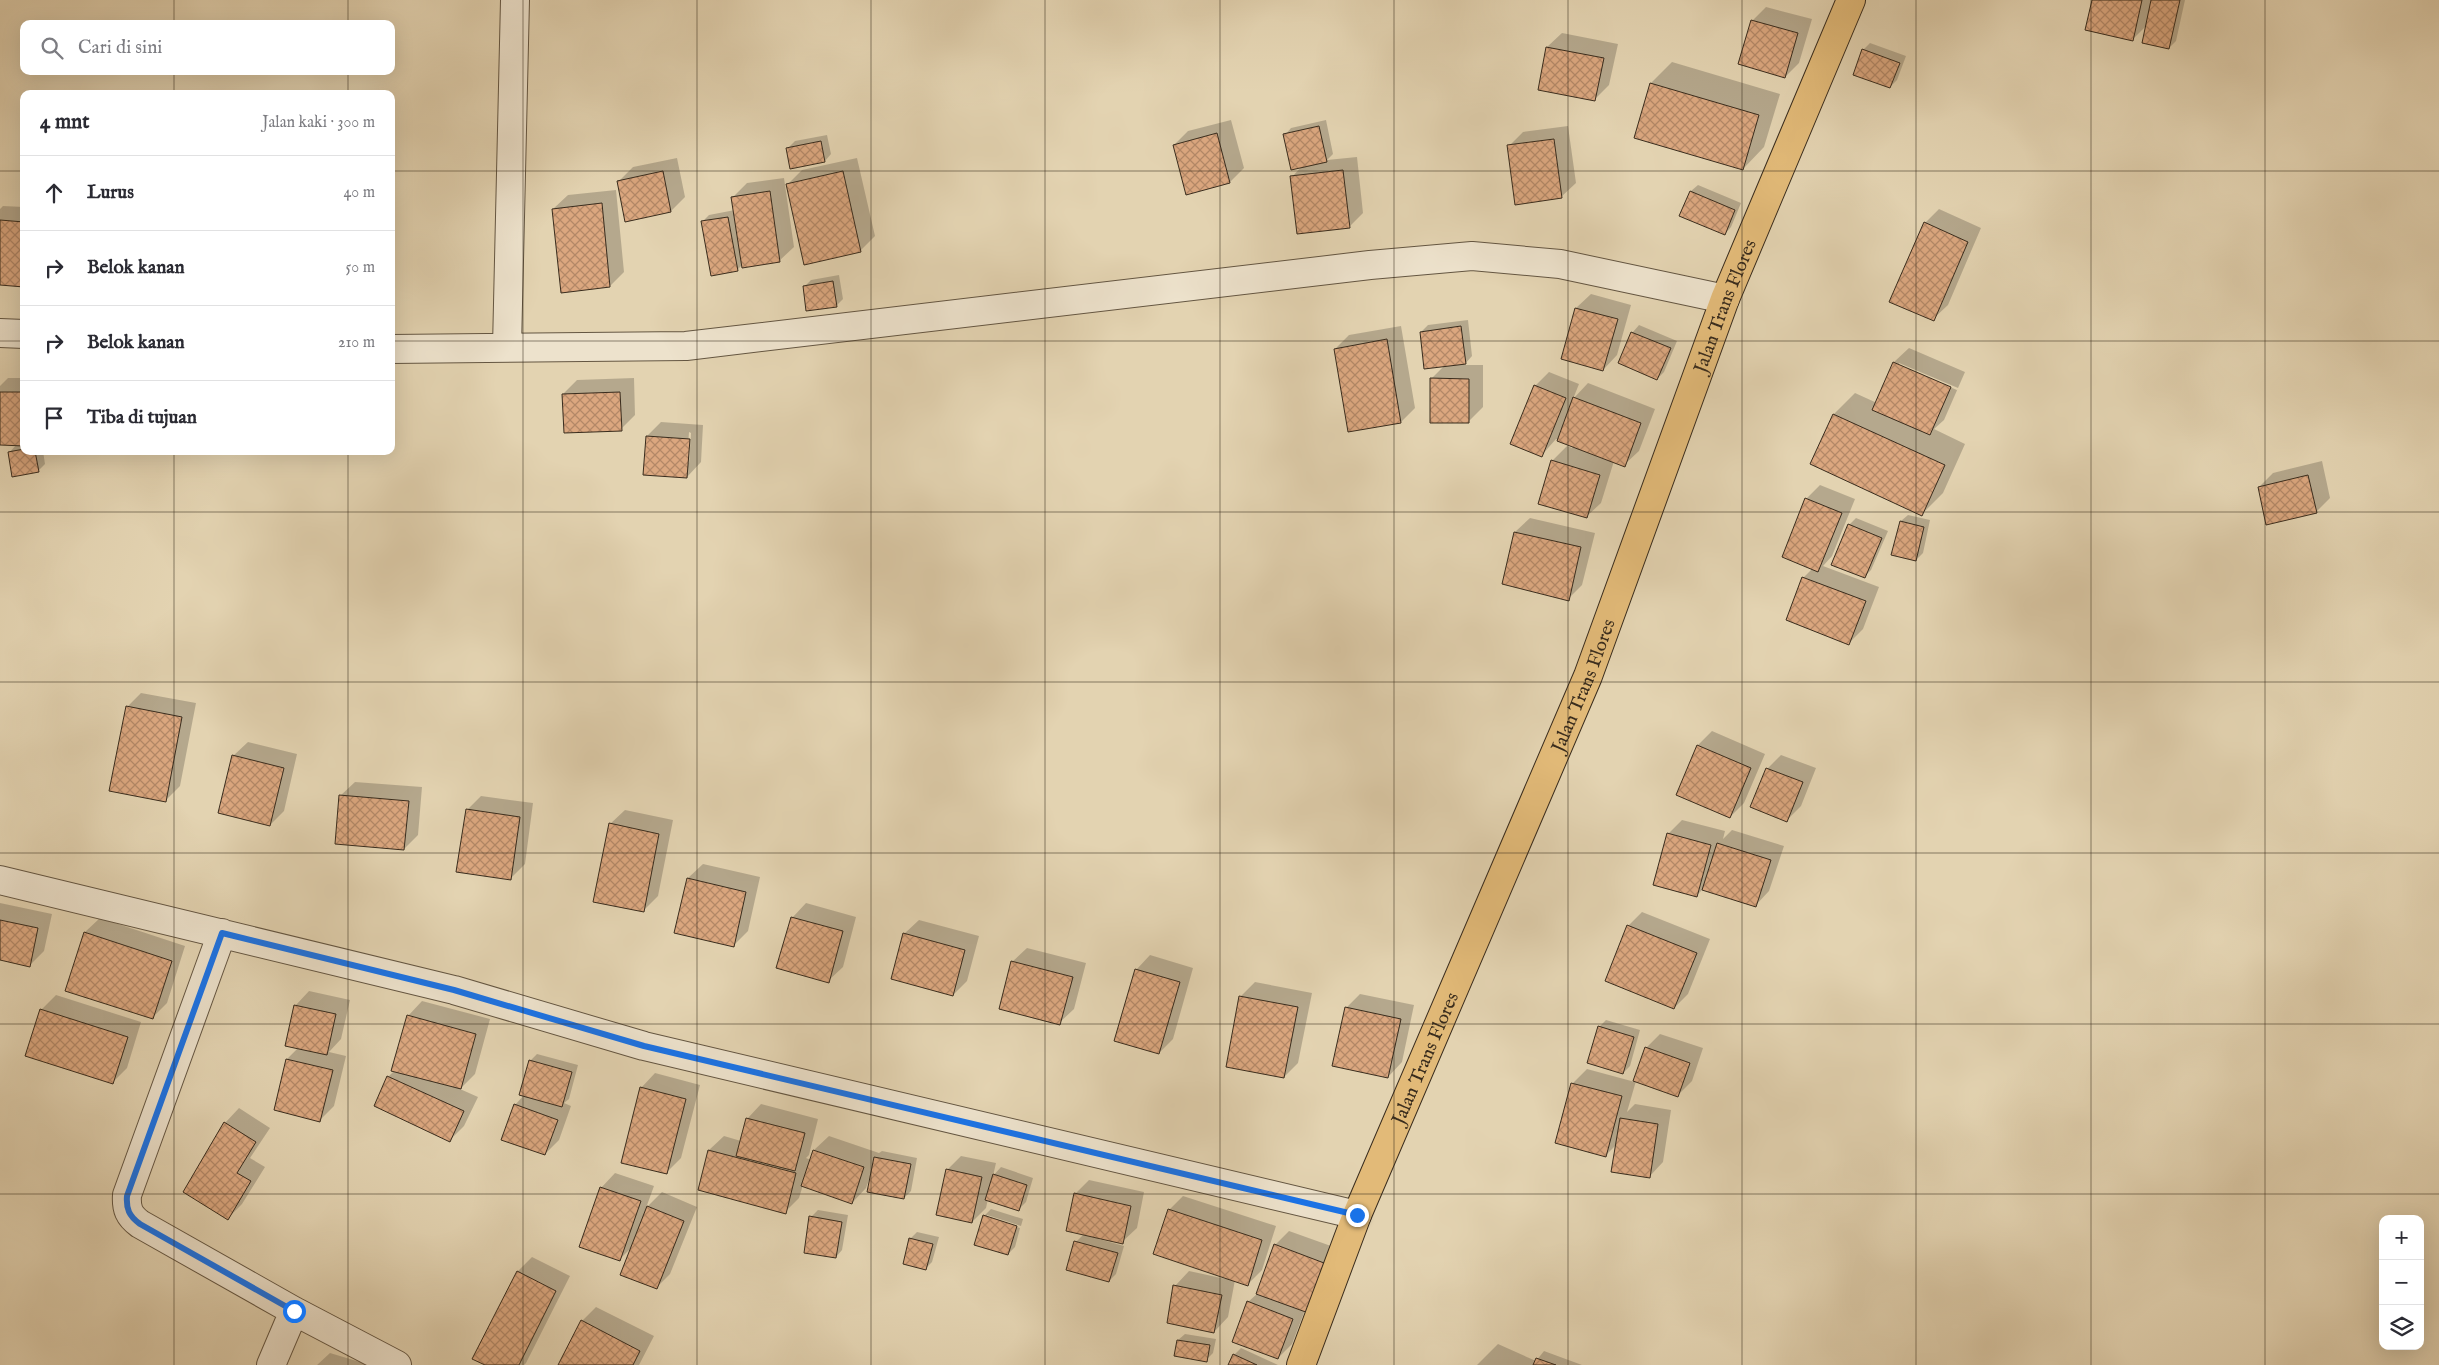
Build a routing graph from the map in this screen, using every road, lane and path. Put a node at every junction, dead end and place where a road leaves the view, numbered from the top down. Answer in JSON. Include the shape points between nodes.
{"nodes":[{"id":1,"x":515,"y":0,"type":"edge"},
{"id":2,"x":1851,"y":0,"type":"edge"},
{"id":3,"x":1726,"y":299,"type":"junction"},
{"id":4,"x":0,"y":333,"type":"edge"},
{"id":5,"x":20,"y":334,"type":"edge"},
{"id":6,"x":507,"y":347,"type":"junction"},
{"id":7,"x":395,"y":349,"type":"edge"},
{"id":8,"x":0,"y":880,"type":"edge"},
{"id":9,"x":222,"y":933,"type":"junction"},
{"id":10,"x":1357,"y":1215,"type":"junction"},
{"id":11,"x":294,"y":1311,"type":"junction"},
{"id":12,"x":271,"y":1365,"type":"edge"},
{"id":13,"x":397,"y":1365,"type":"edge"},
{"id":14,"x":1300,"y":1365,"type":"edge"}],
"edges":[{"from":1,"to":6,"type":"street"},
{"from":2,"to":3,"type":"highway","name":"Jalan Trans Flores"},
{"from":3,"to":6,"type":"street","via":[[1560,264],[1472,256],[1350,267],[686,346]]},
{"from":3,"to":10,"type":"highway","name":"Jalan Trans Flores","via":[[1588,676]]},
{"from":4,"to":5,"type":"street"},
{"from":6,"to":7,"type":"street"},
{"from":8,"to":9,"type":"street"},
{"from":9,"to":10,"type":"street","via":[[454,990],[644,1046]]},
{"from":9,"to":11,"type":"street","via":[[126,1206],[130,1217],[140,1224]]},
{"from":10,"to":14,"type":"highway","name":"Jalan Trans Flores"},
{"from":11,"to":12,"type":"street"},
{"from":11,"to":13,"type":"street"}]}
